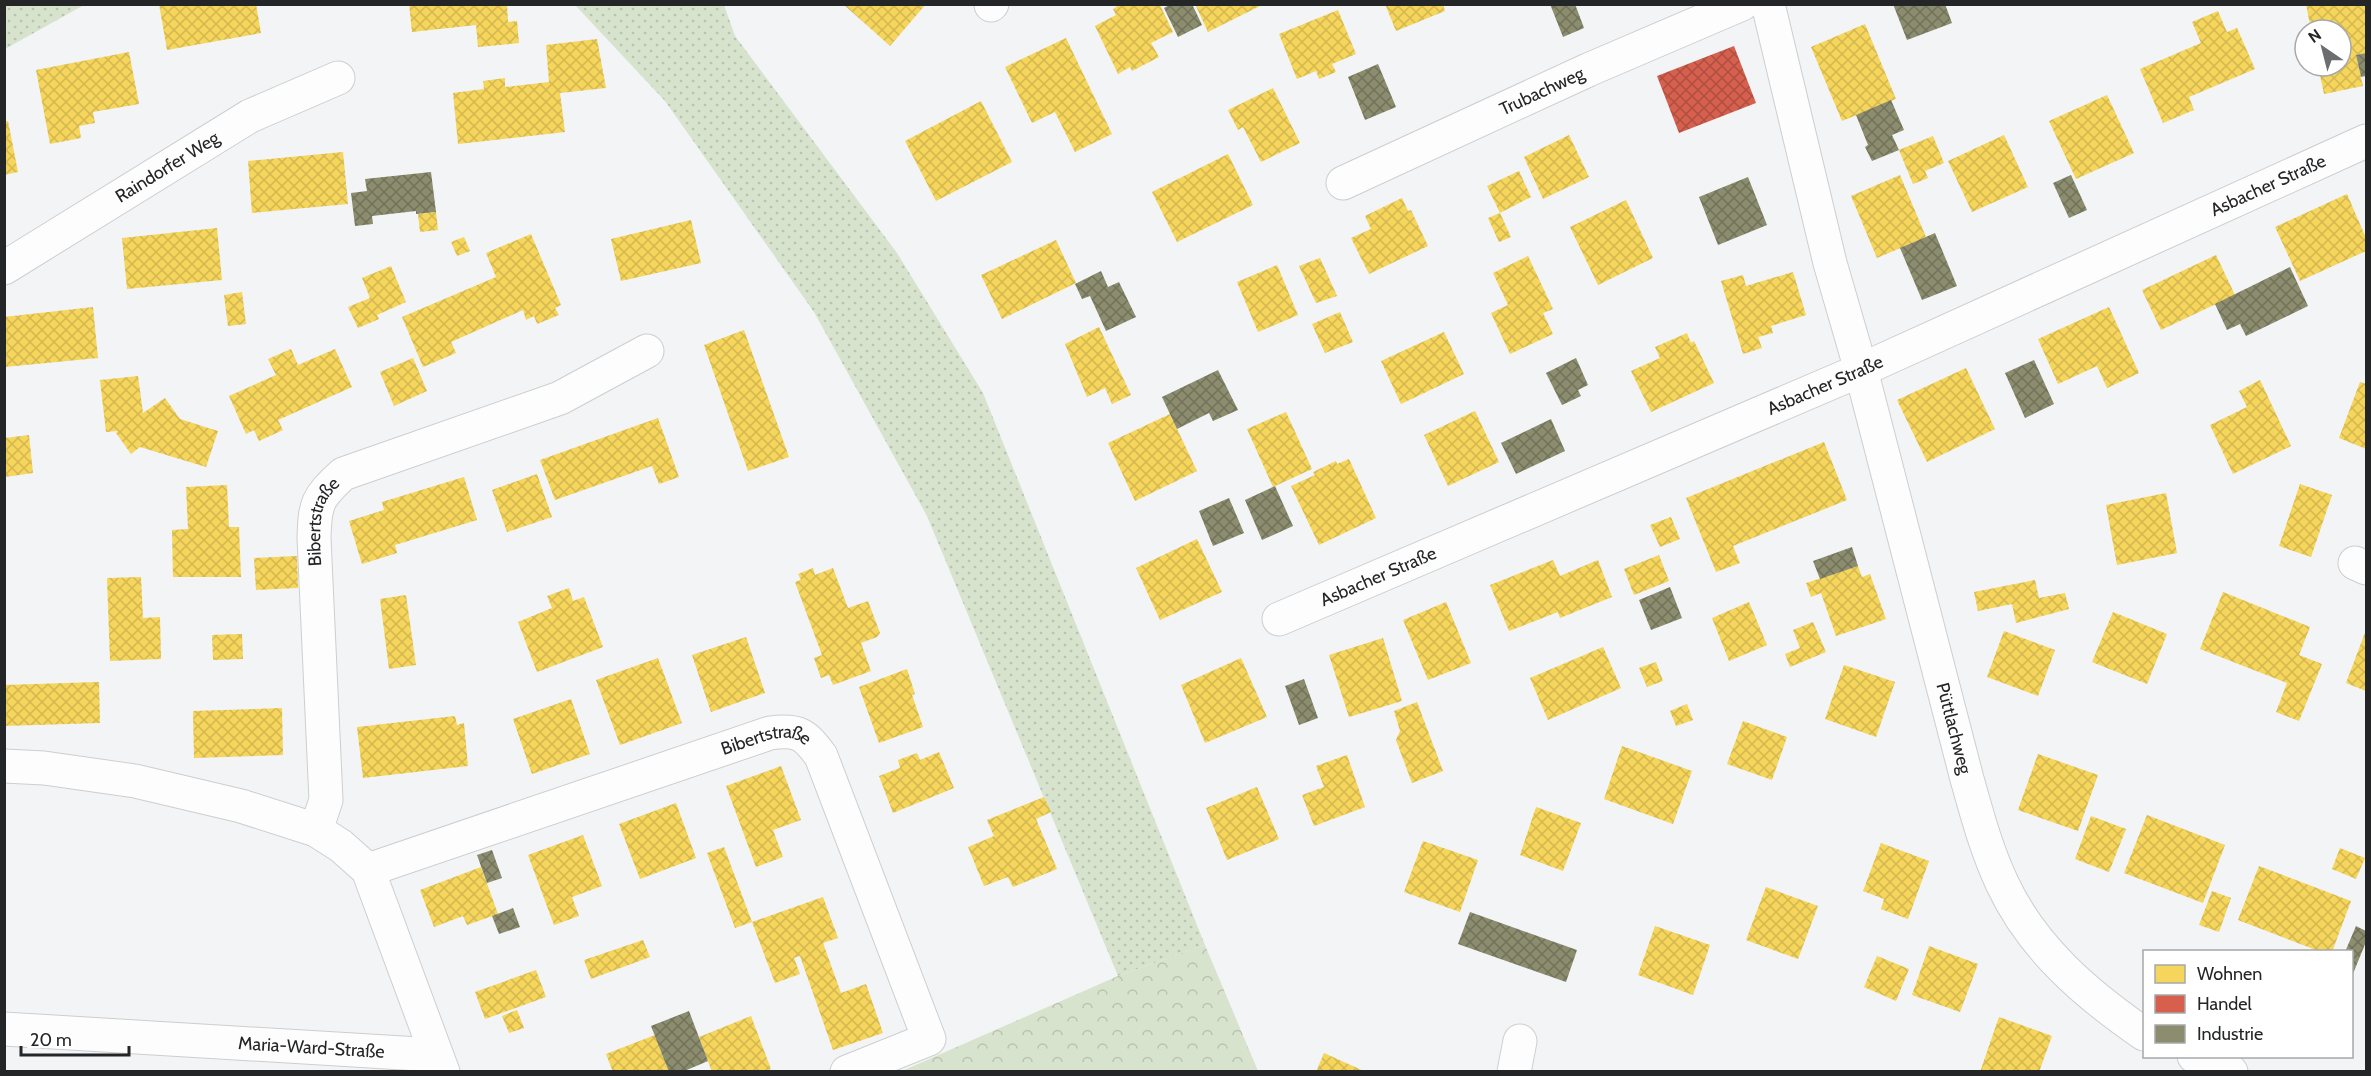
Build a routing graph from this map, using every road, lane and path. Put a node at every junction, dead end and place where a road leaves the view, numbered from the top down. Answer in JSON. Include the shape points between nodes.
{"nodes":[{"id":1,"x":1742,"y":4,"type":"edge"},
{"id":2,"x":1768,"y":4,"type":"edge"},
{"id":3,"x":338,"y":78,"type":"dead end"},
{"id":4,"x":2367,"y":141,"type":"edge"},
{"id":5,"x":1342,"y":183,"type":"dead end"},
{"id":6,"x":4,"y":268,"type":"edge"},
{"id":7,"x":647,"y":351,"type":"dead end"},
{"id":8,"x":1861,"y":370,"type":"junction"},
{"id":9,"x":1279,"y":619,"type":"dead end"},
{"id":10,"x":4,"y":766,"type":"edge"},
{"id":11,"x":316,"y":830,"type":"junction"},
{"id":12,"x":368,"y":870,"type":"junction"},
{"id":13,"x":4,"y":1029,"type":"edge"},
{"id":14,"x":2143,"y":1033,"type":"edge"},
{"id":15,"x":2199,"y":1058,"type":"edge"},
{"id":16,"x":440,"y":1063,"type":"edge"},
{"id":17,"x":847,"y":1071,"type":"edge"},
{"id":18,"x":2230,"y":1071,"type":"edge"}],
"edges":[{"from":1,"to":5,"type":"street","name":"Trubachweg"},
{"from":2,"to":8,"type":"street","via":[[1830,263]]},
{"from":3,"to":6,"type":"street","name":"Raindorfer Weg","via":[[250,116]]},
{"from":4,"to":8,"type":"street","name":"Asbacher Straße"},
{"from":7,"to":11,"type":"street","name":"Bibertstraße","via":[[560,398],[343,474],[322,492],[315,511],[314,538],[326,800]]},
{"from":8,"to":9,"type":"street","name":"Asbacher Straße"},
{"from":8,"to":14,"type":"street","name":"Püttlachweg","via":[[1967,778],[2002,884],[2044,950],[2104,1006]]},
{"from":10,"to":11,"type":"street","via":[[135,781],[241,806]]},
{"from":11,"to":12,"type":"street"},
{"from":12,"to":16,"type":"street"},
{"from":12,"to":17,"type":"street","name":"Bibertstraße","via":[[770,733],[800,734],[820,756],[929,1039]]},
{"from":13,"to":16,"type":"street","name":"Maria-Ward-Straße"},
{"from":15,"to":18,"type":"street"}]}
